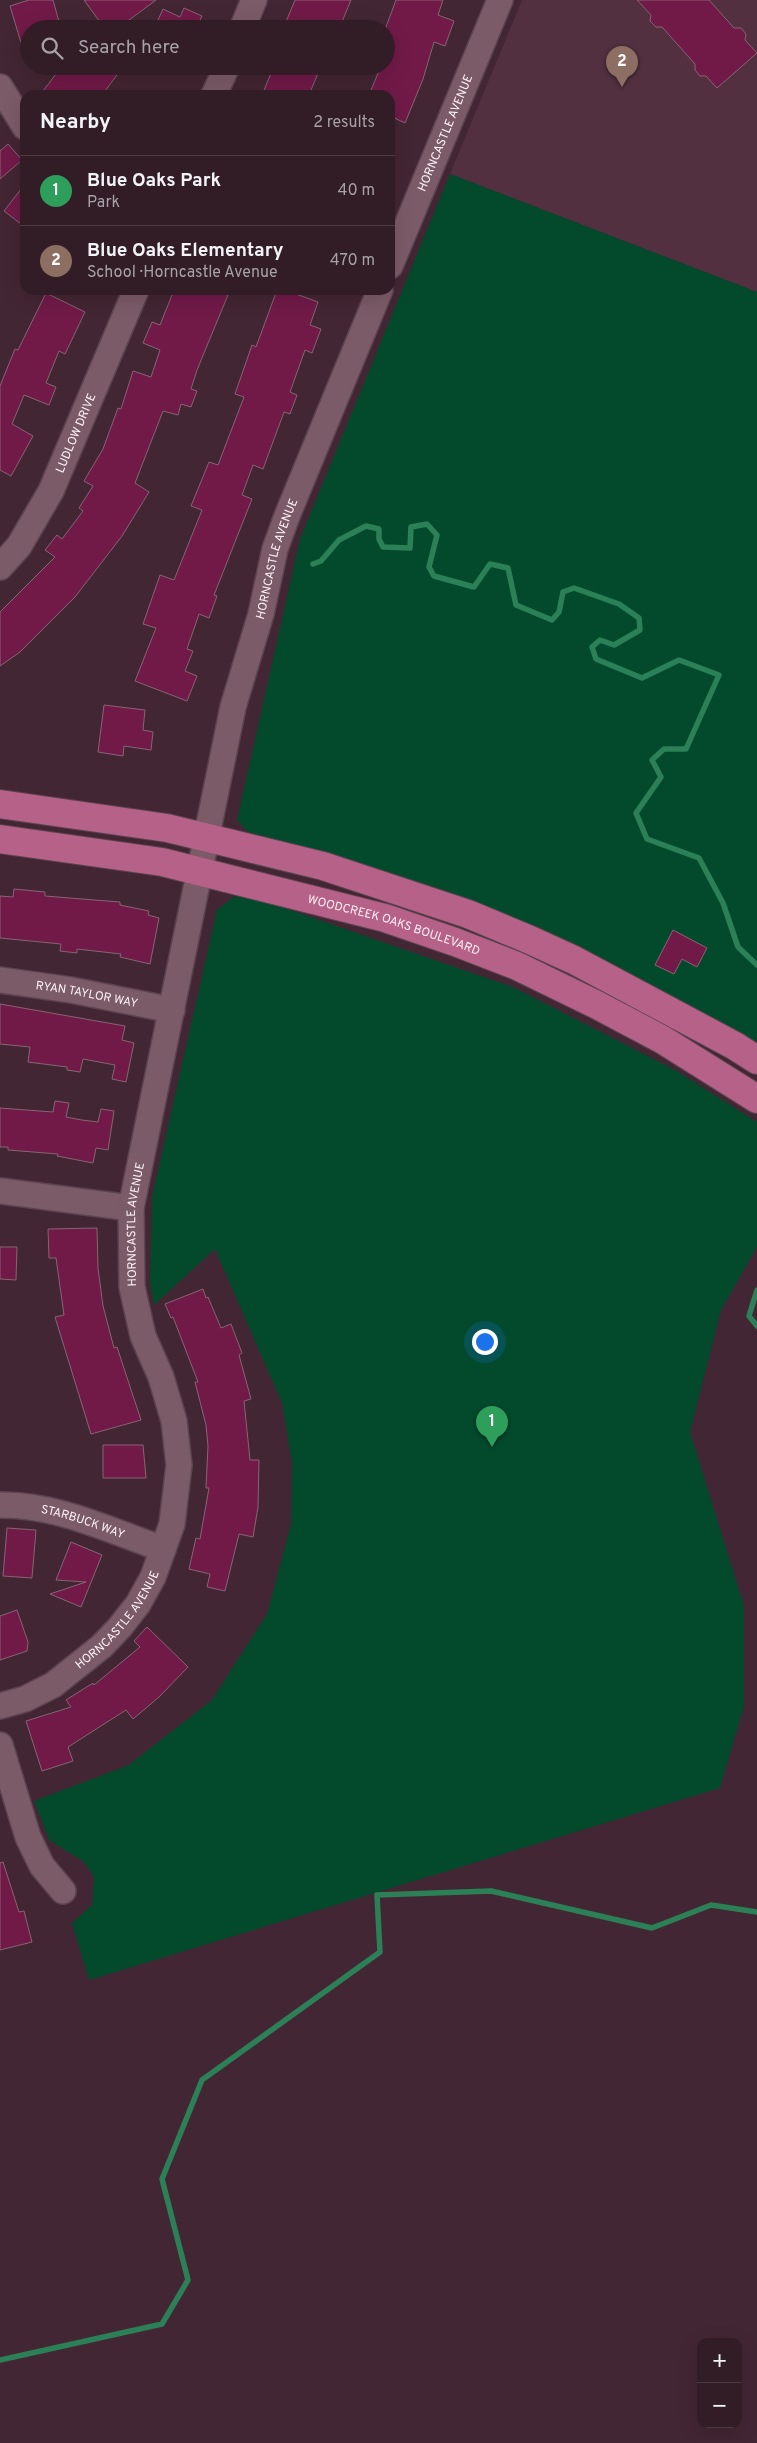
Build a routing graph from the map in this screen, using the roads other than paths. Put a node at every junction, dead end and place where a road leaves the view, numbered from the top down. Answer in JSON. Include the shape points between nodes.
{"nodes":[{"id":1,"x":254,"y":0,"type":"edge"},
{"id":2,"x":500,"y":0,"type":"edge"},
{"id":3,"x":246,"y":20,"type":"edge"},
{"id":4,"x":222,"y":75,"type":"edge"},
{"id":5,"x":0,"y":88,"type":"edge"},
{"id":6,"x":216,"y":90,"type":"edge"},
{"id":7,"x":20,"y":119,"type":"edge"},
{"id":8,"x":395,"y":254,"type":"edge"},
{"id":9,"x":134,"y":295,"type":"edge"},
{"id":10,"x":372,"y":295,"type":"edge"},
{"id":11,"x":0,"y":567,"type":"edge"},
{"id":12,"x":0,"y":804,"type":"edge"},
{"id":13,"x":207,"y":837,"type":"junction"},
{"id":14,"x":0,"y":839,"type":"edge"},
{"id":15,"x":200,"y":871,"type":"junction"},
{"id":16,"x":0,"y":980,"type":"edge"},
{"id":17,"x":172,"y":1010,"type":"junction"},
{"id":18,"x":757,"y":1060,"type":"edge"},
{"id":19,"x":757,"y":1099,"type":"edge"},
{"id":20,"x":0,"y":1191,"type":"edge"},
{"id":21,"x":130,"y":1208,"type":"junction"},
{"id":22,"x":0,"y":1505,"type":"edge"},
{"id":23,"x":163,"y":1549,"type":"junction"},
{"id":24,"x":0,"y":1706,"type":"edge"},
{"id":25,"x":0,"y":1745,"type":"edge"},
{"id":26,"x":63,"y":1891,"type":"dead end"}],
"edges":[{"from":1,"to":3,"type":"street"},
{"from":2,"to":8,"type":"street","name":"HORNCASTLE AVENUE"},
{"from":4,"to":6,"type":"street"},
{"from":5,"to":7,"type":"street"},
{"from":9,"to":11,"type":"street","name":"LUDLOW DRIVE","via":[[51,491],[22,540]]},
{"from":10,"to":13,"type":"street","name":"HORNCASTLE AVENUE","via":[[275,549],[261,614],[233,707]]},
{"from":12,"to":13,"type":"main road"},
{"from":13,"to":15,"type":"street","name":"HORNCASTLE AVENUE"},
{"from":13,"to":18,"type":"main road","via":[[322,866],[494,925],[574,960],[684,1017]]},
{"from":14,"to":15,"type":"main road","name":"WOODCREEK OAKS BOULEVARD","via":[[162,862]]},
{"from":15,"to":17,"type":"street","name":"HORNCASTLE AVENUE"},
{"from":15,"to":19,"type":"main road","name":"WOODCREEK OAKS BOULEVARD","via":[[385,918],[517,966],[663,1040]]},
{"from":16,"to":17,"type":"street","name":"RYAN TAYLOR WAY"},
{"from":17,"to":21,"type":"street","name":"HORNCASTLE AVENUE"},
{"from":20,"to":21,"type":"street"},
{"from":21,"to":23,"type":"street","name":"HORNCASTLE AVENUE","via":[[132,1287],[143,1336],[161,1377],[174,1421],[179,1465],[172,1524]]},
{"from":22,"to":23,"type":"street","name":"STARBUCK WAY","via":[[26,1505],[58,1513]]},
{"from":23,"to":24,"type":"street","name":"HORNCASTLE AVENUE","via":[[138,1604],[102,1646],[54,1685],[25,1699]]},
{"from":25,"to":26,"type":"street","via":[[28,1836],[42,1866]]}]}
